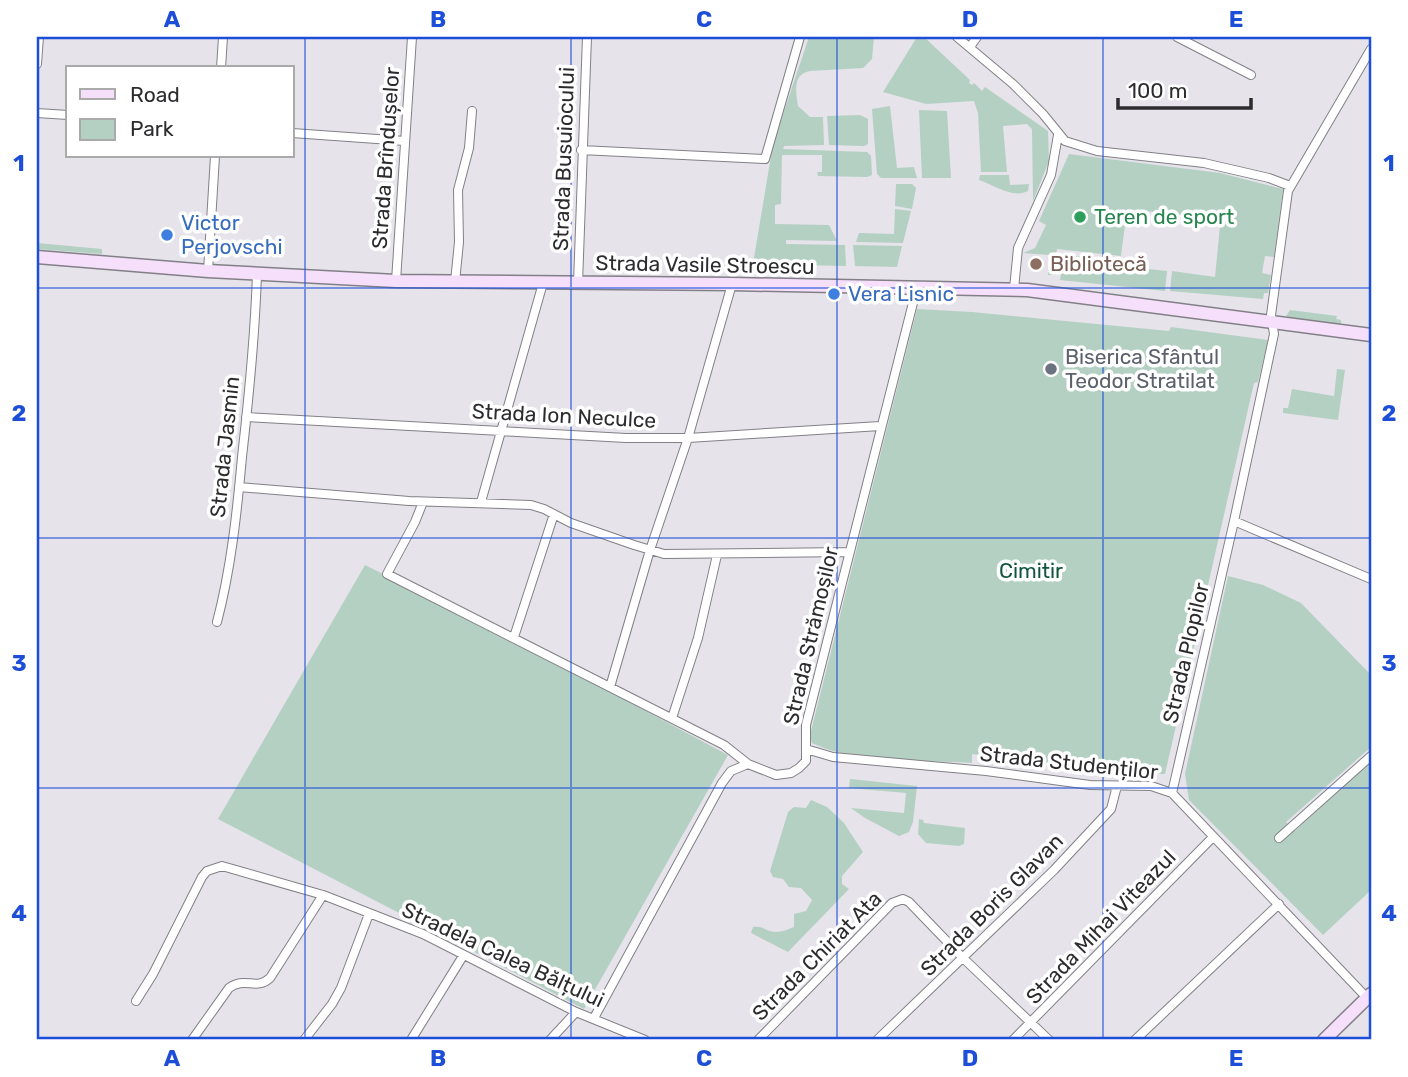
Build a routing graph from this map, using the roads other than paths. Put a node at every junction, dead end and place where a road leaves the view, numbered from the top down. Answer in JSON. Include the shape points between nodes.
{"nodes":[{"id":1,"x":39,"y":37,"type":"edge"},
{"id":2,"x":223,"y":37,"type":"edge"},
{"id":3,"x":412,"y":37,"type":"edge"},
{"id":4,"x":587,"y":37,"type":"edge"},
{"id":5,"x":800,"y":37,"type":"edge"},
{"id":6,"x":957,"y":37,"type":"edge"},
{"id":7,"x":978,"y":37,"type":"edge"},
{"id":8,"x":1177,"y":37,"type":"edge"},
{"id":9,"x":970,"y":47,"type":"junction"},
{"id":10,"x":1371,"y":49,"type":"edge"},
{"id":11,"x":37,"y":64,"type":"edge"},
{"id":12,"x":221,"y":66,"type":"edge"},
{"id":13,"x":1251,"y":75,"type":"dead end"},
{"id":14,"x":472,"y":111,"type":"dead end"},
{"id":15,"x":37,"y":113,"type":"edge"},
{"id":16,"x":66,"y":115,"type":"edge"},
{"id":17,"x":294,"y":133,"type":"edge"},
{"id":18,"x":1058,"y":135,"type":"junction"},
{"id":19,"x":405,"y":141,"type":"junction"},
{"id":20,"x":581,"y":150,"type":"junction"},
{"id":21,"x":215,"y":158,"type":"edge"},
{"id":22,"x":1290,"y":186,"type":"junction"},
{"id":23,"x":37,"y":257,"type":"edge"},
{"id":24,"x":208,"y":271,"type":"junction"},
{"id":25,"x":257,"y":274,"type":"junction"},
{"id":26,"x":396,"y":281,"type":"junction"},
{"id":27,"x":455,"y":282,"type":"junction"},
{"id":28,"x":543,"y":283,"type":"junction"},
{"id":29,"x":578,"y":283,"type":"junction"},
{"id":30,"x":732,"y":284,"type":"junction"},
{"id":31,"x":917,"y":287,"type":"junction"},
{"id":32,"x":1014,"y":289,"type":"junction"},
{"id":33,"x":1272,"y":323,"type":"junction"},
{"id":34,"x":1371,"y":335,"type":"edge"},
{"id":35,"x":246,"y":417,"type":"junction"},
{"id":36,"x":880,"y":426,"type":"junction"},
{"id":37,"x":500,"y":430,"type":"junction"},
{"id":38,"x":688,"y":438,"type":"junction"},
{"id":39,"x":239,"y":487,"type":"junction"},
{"id":40,"x":423,"y":502,"type":"junction"},
{"id":41,"x":481,"y":502,"type":"junction"},
{"id":42,"x":554,"y":514,"type":"junction"},
{"id":43,"x":1234,"y":521,"type":"junction"},
{"id":44,"x":650,"y":550,"type":"junction"},
{"id":45,"x":849,"y":552,"type":"junction"},
{"id":46,"x":717,"y":555,"type":"junction"},
{"id":47,"x":1371,"y":579,"type":"edge"},
{"id":48,"x":217,"y":622,"type":"dead end"},
{"id":49,"x":514,"y":637,"type":"junction"},
{"id":50,"x":610,"y":687,"type":"junction"},
{"id":51,"x":672,"y":718,"type":"junction"},
{"id":52,"x":806,"y":749,"type":"junction"},
{"id":53,"x":1371,"y":755,"type":"edge"},
{"id":54,"x":748,"y":765,"type":"junction"},
{"id":55,"x":1117,"y":786,"type":"junction"},
{"id":56,"x":1172,"y":793,"type":"junction"},
{"id":57,"x":1213,"y":837,"type":"junction"},
{"id":58,"x":1279,"y":838,"type":"dead end"},
{"id":59,"x":323,"y":895,"type":"junction"},
{"id":60,"x":1279,"y":904,"type":"junction"},
{"id":61,"x":369,"y":914,"type":"junction"},
{"id":62,"x":463,"y":956,"type":"junction"},
{"id":63,"x":963,"y":958,"type":"junction"},
{"id":64,"x":1370,"y":998,"type":"edge"},
{"id":65,"x":136,"y":1001,"type":"dead end"},
{"id":66,"x":576,"y":1012,"type":"junction"},
{"id":67,"x":594,"y":1018,"type":"junction"},
{"id":68,"x":1032,"y":1022,"type":"junction"},
{"id":69,"x":192,"y":1040,"type":"edge"},
{"id":70,"x":304,"y":1040,"type":"edge"},
{"id":71,"x":411,"y":1040,"type":"edge"},
{"id":72,"x":550,"y":1040,"type":"edge"},
{"id":73,"x":645,"y":1040,"type":"edge"},
{"id":74,"x":758,"y":1040,"type":"edge"},
{"id":75,"x":877,"y":1040,"type":"edge"},
{"id":76,"x":1013,"y":1040,"type":"edge"},
{"id":77,"x":1049,"y":1040,"type":"edge"},
{"id":78,"x":1135,"y":1040,"type":"edge"},
{"id":79,"x":1324,"y":1040,"type":"edge"}],
"edges":[{"from":1,"to":11,"type":"street"},
{"from":2,"to":12,"type":"street"},
{"from":3,"to":19,"type":"street","name":"Strada Brîndușelor"},
{"from":4,"to":20,"type":"street","name":"Strada Busuiocului"},
{"from":5,"to":20,"type":"street","via":[[765,159]]},
{"from":6,"to":9,"type":"street"},
{"from":7,"to":9,"type":"street"},
{"from":8,"to":13,"type":"street"},
{"from":9,"to":18,"type":"street","via":[[1043,114]]},
{"from":10,"to":22,"type":"street"},
{"from":14,"to":27,"type":"street","via":[[469,148],[458,190]]},
{"from":15,"to":16,"type":"street"},
{"from":17,"to":19,"type":"street"},
{"from":18,"to":22,"type":"street","via":[[1097,151],[1204,163]]},
{"from":18,"to":32,"type":"street","via":[[1051,175],[1018,248]]},
{"from":19,"to":26,"type":"street","name":"Strada Brîndușelor"},
{"from":20,"to":29,"type":"street","name":"Strada Busuiocului"},
{"from":21,"to":24,"type":"street"},
{"from":22,"to":33,"type":"street","name":"Strada Plopilor"},
{"from":23,"to":24,"type":"main road","name":"Strada Vasile Stroescu"},
{"from":24,"to":25,"type":"main road","name":"Strada Vasile Stroescu"},
{"from":25,"to":26,"type":"main road","name":"Strada Vasile Stroescu"},
{"from":25,"to":35,"type":"street","name":"Strada Jasmin"},
{"from":26,"to":27,"type":"main road","name":"Strada Vasile Stroescu"},
{"from":27,"to":28,"type":"main road","name":"Strada Vasile Stroescu"},
{"from":28,"to":29,"type":"main road","name":"Strada Vasile Stroescu"},
{"from":28,"to":37,"type":"street"},
{"from":29,"to":30,"type":"main road","name":"Strada Vasile Stroescu"},
{"from":30,"to":31,"type":"main road","name":"Strada Vasile Stroescu"},
{"from":30,"to":38,"type":"street"},
{"from":31,"to":32,"type":"main road","name":"Strada Vasile Stroescu"},
{"from":31,"to":36,"type":"street","name":"Strada Strămoșilor"},
{"from":32,"to":33,"type":"main road","name":"Strada Vasile Stroescu"},
{"from":33,"to":34,"type":"main road","name":"Strada Vasile Stroescu"},
{"from":33,"to":43,"type":"street","name":"Strada Plopilor","via":[[1274,334]]},
{"from":35,"to":37,"type":"street","name":"Strada Ion Neculce"},
{"from":35,"to":39,"type":"street","name":"Strada Jasmin"},
{"from":36,"to":38,"type":"street","name":"Strada Ion Neculce"},
{"from":36,"to":45,"type":"street","name":"Strada Strămoșilor"},
{"from":37,"to":38,"type":"street","name":"Strada Ion Neculce"},
{"from":37,"to":41,"type":"street"},
{"from":38,"to":44,"type":"street"},
{"from":39,"to":40,"type":"street"},
{"from":39,"to":48,"type":"street","name":"Strada Jasmin"},
{"from":40,"to":41,"type":"street"},
{"from":40,"to":49,"type":"street","via":[[387,574]]},
{"from":41,"to":42,"type":"street","via":[[531,505]]},
{"from":42,"to":44,"type":"street"},
{"from":42,"to":49,"type":"street"},
{"from":43,"to":47,"type":"street"},
{"from":43,"to":56,"type":"street","name":"Strada Plopilor"},
{"from":44,"to":46,"type":"street"},
{"from":44,"to":50,"type":"street"},
{"from":45,"to":46,"type":"street"},
{"from":45,"to":52,"type":"street","name":"Strada Strămoșilor","via":[[805,732]]},
{"from":46,"to":51,"type":"street","via":[[698,638]]},
{"from":49,"to":50,"type":"street"},
{"from":50,"to":51,"type":"street"},
{"from":51,"to":54,"type":"street","via":[[724,745]]},
{"from":52,"to":54,"type":"street","name":"Strada Strămoșilor","via":[[806,761],[791,773],[776,775]]},
{"from":52,"to":55,"type":"street","name":"Strada Studenților","via":[[833,757]]},
{"from":53,"to":58,"type":"street"},
{"from":54,"to":67,"type":"street","via":[[731,771],[722,783]]},
{"from":55,"to":56,"type":"street","name":"Strada Studenților","via":[[1151,786]]},
{"from":55,"to":63,"type":"street","name":"Strada Boris Glavan","via":[[1111,809]]},
{"from":56,"to":57,"type":"street","name":"Strada Studenților"},
{"from":57,"to":60,"type":"street","name":"Strada Studenților"},
{"from":57,"to":68,"type":"street","name":"Strada Mihai Viteazul"},
{"from":59,"to":61,"type":"street","name":"Stradela Calea Bălțului"},
{"from":59,"to":65,"type":"street","name":"Stradela Calea Bălțului","via":[[233,868],[207,871]]},
{"from":59,"to":69,"type":"street","via":[[270,978],[262,984],[242,982],[229,988]]},
{"from":60,"to":64,"type":"street","name":"Strada Studenților"},
{"from":60,"to":78,"type":"street"},
{"from":61,"to":62,"type":"street","name":"Stradela Calea Bălțului","via":[[423,934]]},
{"from":61,"to":70,"type":"street","via":[[341,988]]},
{"from":62,"to":66,"type":"street","name":"Stradela Calea Bălțului"},
{"from":62,"to":71,"type":"street"},
{"from":63,"to":68,"type":"street"},
{"from":63,"to":74,"type":"street","name":"Strada Chiriat Ata","via":[[909,902],[892,903]]},
{"from":63,"to":75,"type":"street","name":"Strada Boris Glavan"},
{"from":64,"to":79,"type":"main road"},
{"from":66,"to":67,"type":"street","name":"Stradela Calea Bălțului"},
{"from":66,"to":72,"type":"street"},
{"from":67,"to":73,"type":"street","name":"Stradela Calea Bălțului"},
{"from":68,"to":76,"type":"street","name":"Strada Mihai Viteazul"},
{"from":68,"to":77,"type":"street"}]}
